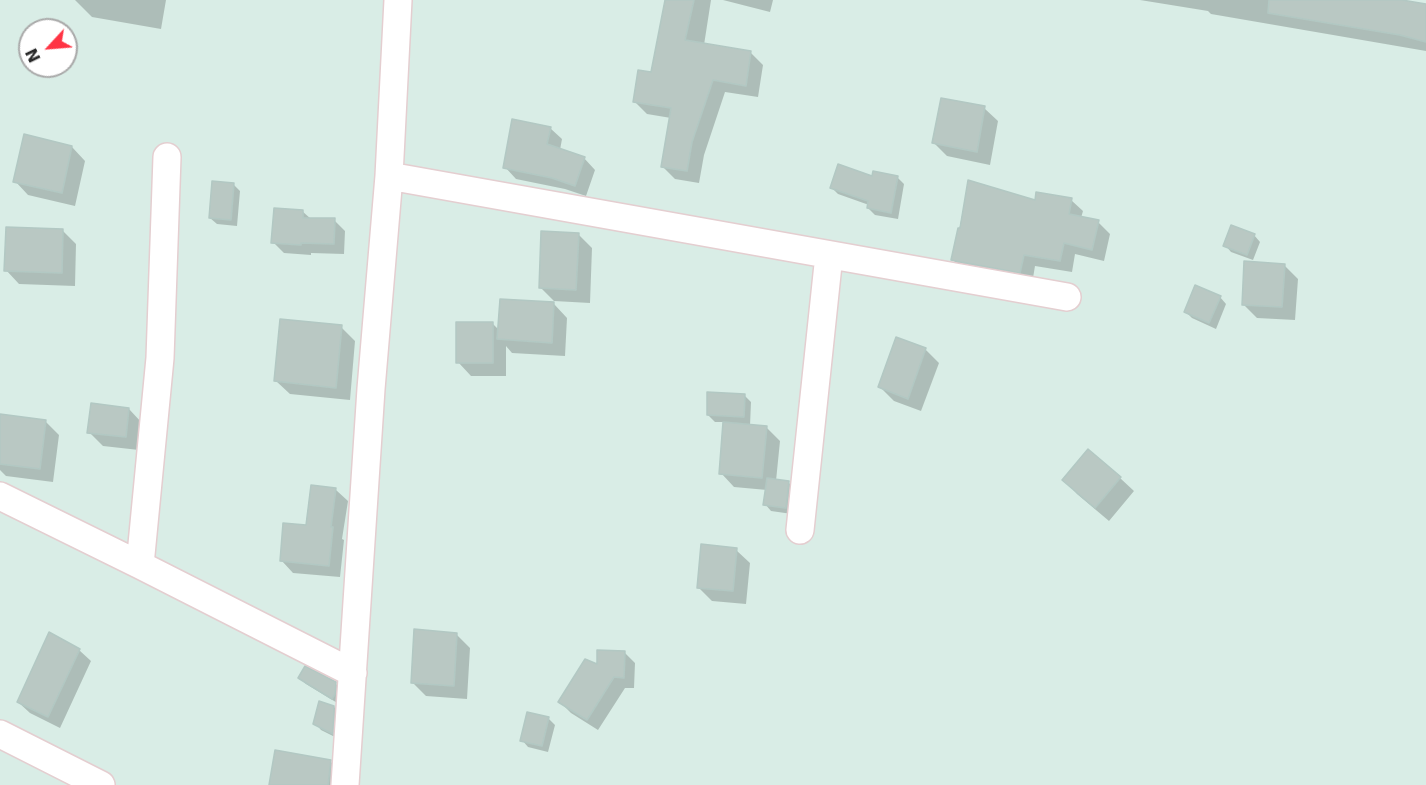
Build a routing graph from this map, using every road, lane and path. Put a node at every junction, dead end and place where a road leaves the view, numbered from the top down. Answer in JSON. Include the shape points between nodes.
{"nodes":[{"id":1,"x":398,"y":0,"type":"edge"},
{"id":2,"x":167,"y":157,"type":"dead end"},
{"id":3,"x":389,"y":176,"type":"junction"},
{"id":4,"x":829,"y":255,"type":"junction"},
{"id":5,"x":1067,"y":297,"type":"dead end"},
{"id":6,"x":0,"y":496,"type":"edge"},
{"id":7,"x":800,"y":530,"type":"dead end"},
{"id":8,"x":141,"y":565,"type":"junction"},
{"id":9,"x":353,"y":673,"type":"junction"},
{"id":10,"x":0,"y":734,"type":"edge"},
{"id":11,"x":101,"y":785,"type":"edge"},
{"id":12,"x":345,"y":785,"type":"edge"}],
"edges":[{"from":1,"to":3,"type":"street"},
{"from":2,"to":8,"type":"street","via":[[160,358]]},
{"from":3,"to":4,"type":"street"},
{"from":3,"to":9,"type":"street"},
{"from":4,"to":5,"type":"street"},
{"from":4,"to":7,"type":"street"},
{"from":6,"to":8,"type":"street"},
{"from":8,"to":9,"type":"street"},
{"from":9,"to":12,"type":"street"},
{"from":10,"to":11,"type":"street"}]}
